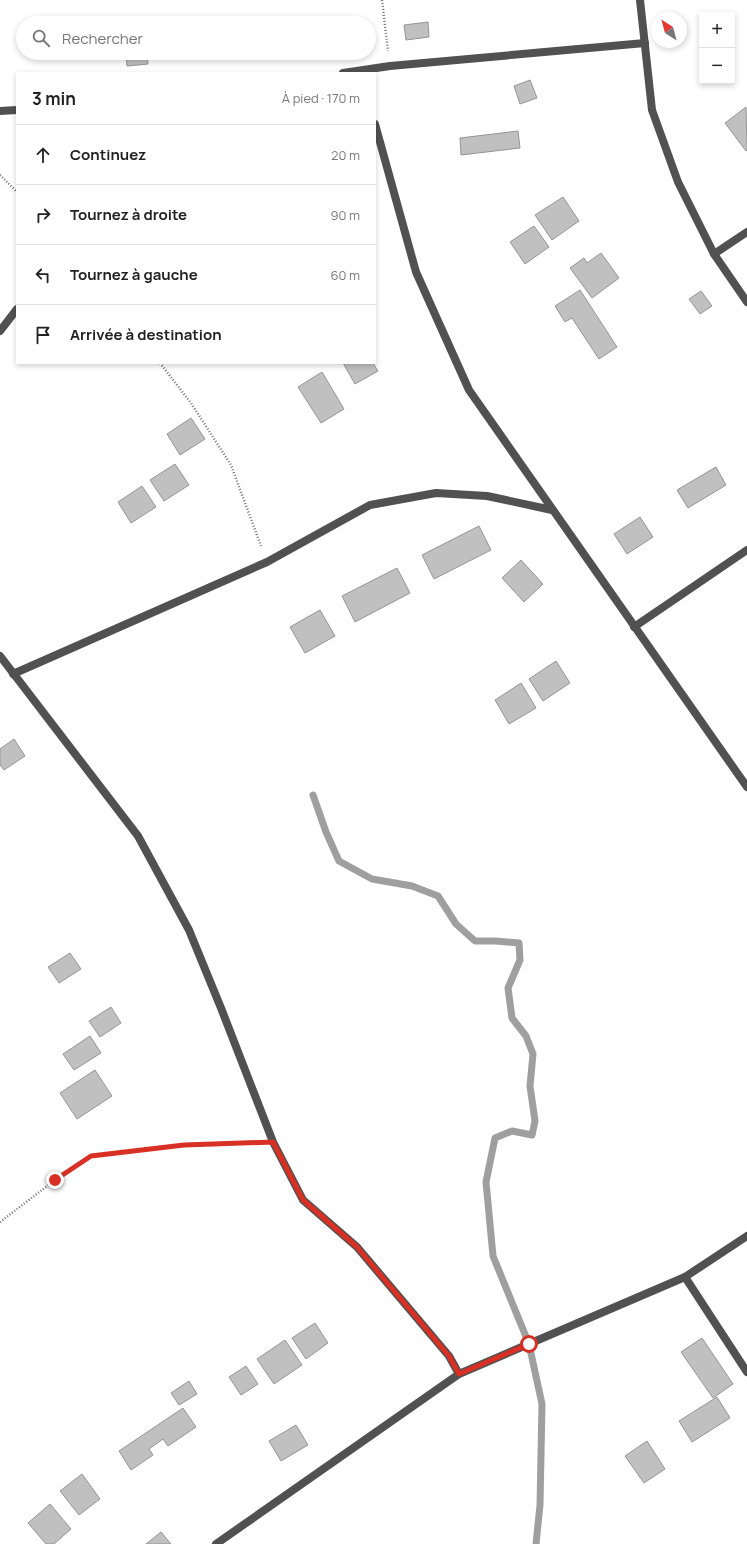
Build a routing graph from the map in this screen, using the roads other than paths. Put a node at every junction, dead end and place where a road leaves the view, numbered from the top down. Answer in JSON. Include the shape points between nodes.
{"nodes":[{"id":1,"x":640,"y":0,"type":"edge"},
{"id":2,"x":645,"y":43,"type":"junction"},
{"id":3,"x":361,"y":72,"type":"edge"},
{"id":4,"x":16,"y":110,"type":"edge"},
{"id":5,"x":0,"y":111,"type":"edge"},
{"id":6,"x":376,"y":128,"type":"edge"},
{"id":7,"x":747,"y":232,"type":"edge"},
{"id":8,"x":714,"y":254,"type":"junction"},
{"id":9,"x":747,"y":302,"type":"edge"},
{"id":10,"x":16,"y":310,"type":"edge"},
{"id":11,"x":0,"y":331,"type":"edge"},
{"id":12,"x":552,"y":510,"type":"junction"},
{"id":13,"x":747,"y":550,"type":"edge"},
{"id":14,"x":634,"y":627,"type":"junction"},
{"id":15,"x":0,"y":656,"type":"edge"},
{"id":16,"x":13,"y":674,"type":"junction"},
{"id":17,"x":747,"y":787,"type":"edge"},
{"id":18,"x":747,"y":1236,"type":"edge"},
{"id":19,"x":685,"y":1277,"type":"junction"},
{"id":20,"x":747,"y":1372,"type":"edge"},
{"id":21,"x":459,"y":1374,"type":"junction"},
{"id":22,"x":216,"y":1544,"type":"edge"}],
"edges":[{"from":1,"to":2,"type":"street"},
{"from":2,"to":3,"type":"street","via":[[390,66]]},
{"from":2,"to":8,"type":"street","via":[[652,110],[678,182]]},
{"from":4,"to":5,"type":"street"},
{"from":6,"to":12,"type":"street","via":[[416,272],[469,390]]},
{"from":7,"to":8,"type":"street"},
{"from":8,"to":9,"type":"street"},
{"from":10,"to":11,"type":"street"},
{"from":12,"to":14,"type":"street"},
{"from":12,"to":16,"type":"street","via":[[487,496],[436,493],[370,505],[267,562]]},
{"from":13,"to":14,"type":"street"},
{"from":14,"to":17,"type":"street"},
{"from":15,"to":16,"type":"street"},
{"from":16,"to":21,"type":"street","via":[[138,836],[189,930],[273,1142],[303,1200],[357,1247],[449,1356]]},
{"from":18,"to":19,"type":"street"},
{"from":19,"to":20,"type":"street"},
{"from":19,"to":21,"type":"street"},
{"from":21,"to":22,"type":"street"}]}
